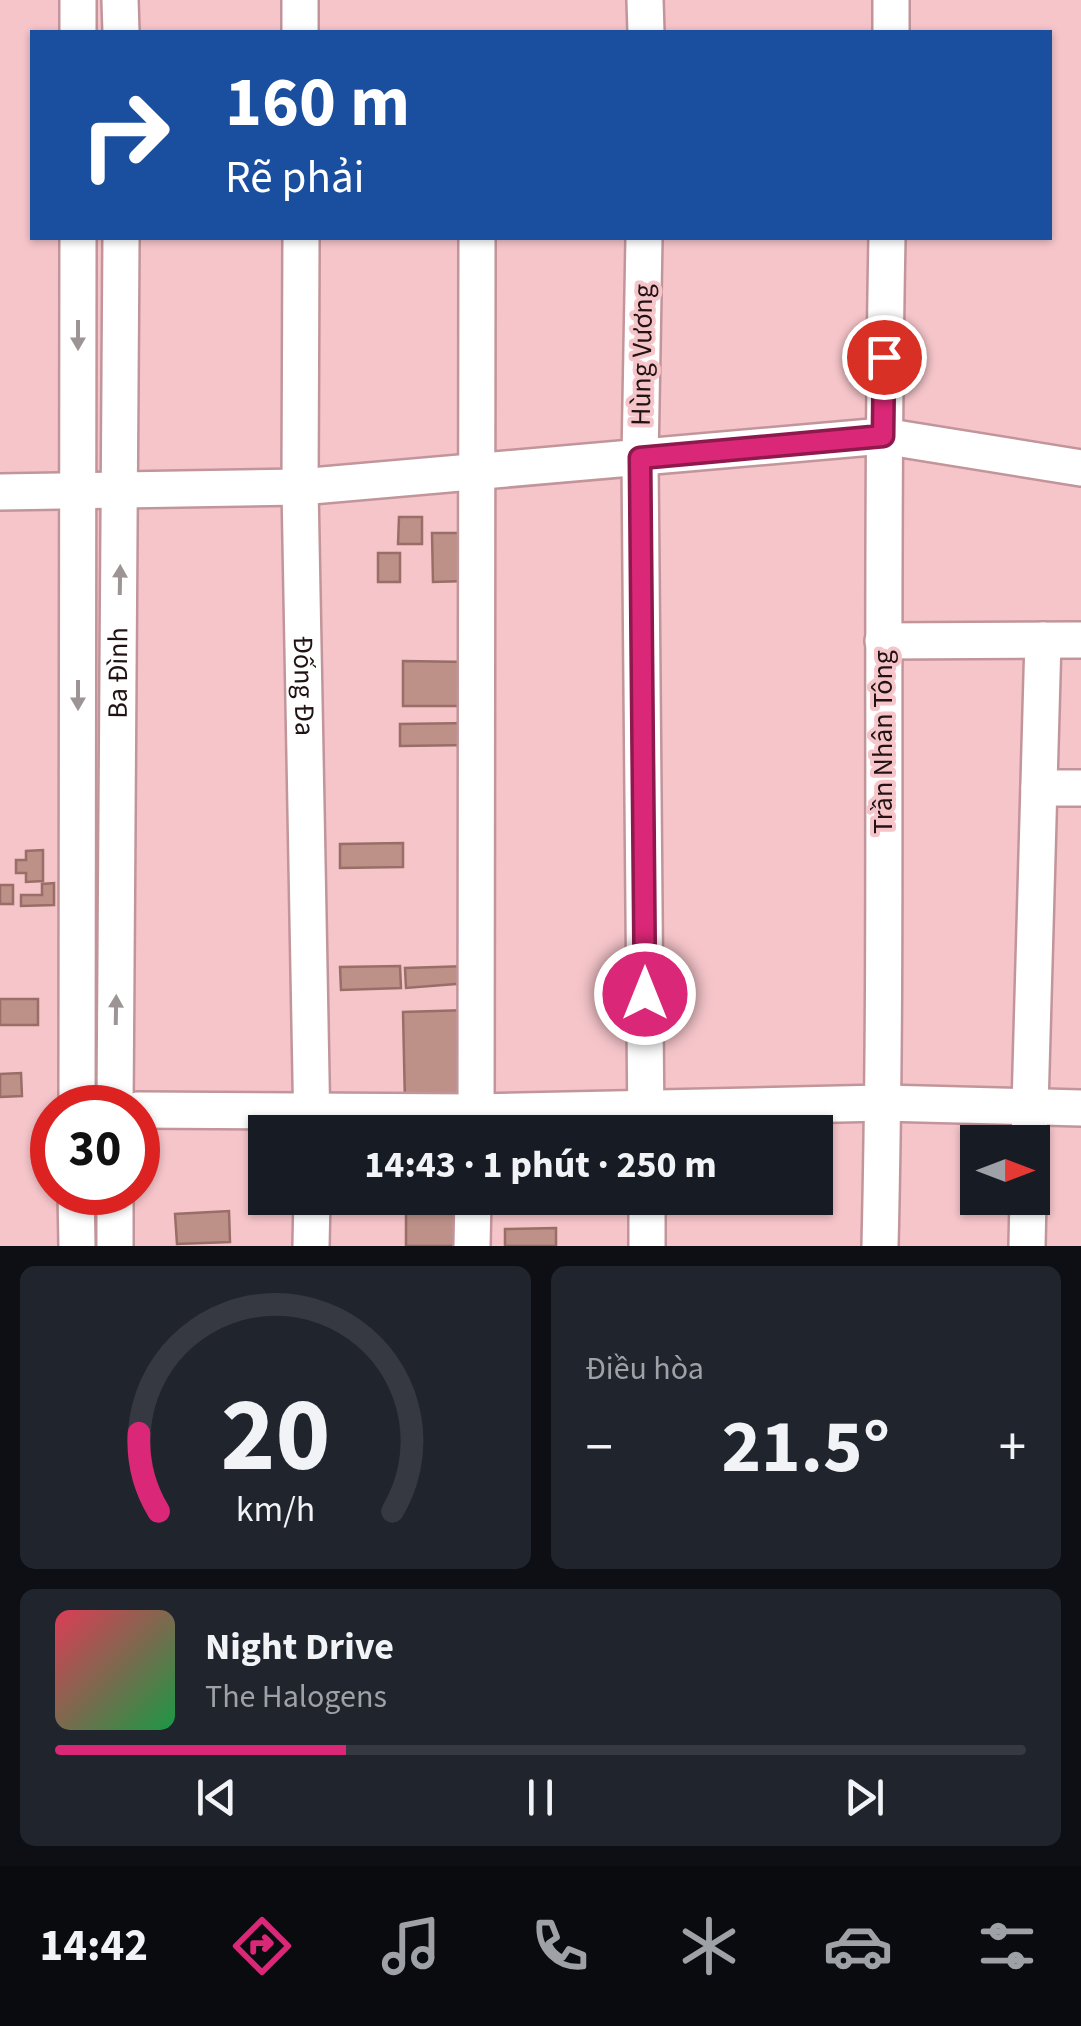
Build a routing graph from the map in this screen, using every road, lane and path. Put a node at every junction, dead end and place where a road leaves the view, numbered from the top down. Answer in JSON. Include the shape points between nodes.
{"nodes":[{"id":1,"x":78,"y":0,"type":"edge"},
{"id":2,"x":120,"y":0,"type":"edge"},
{"id":3,"x":300,"y":0,"type":"edge"},
{"id":4,"x":645,"y":0,"type":"edge"},
{"id":5,"x":891,"y":0,"type":"edge"},
{"id":6,"x":78,"y":30,"type":"edge"},
{"id":7,"x":120,"y":30,"type":"edge"},
{"id":8,"x":300,"y":30,"type":"edge"},
{"id":9,"x":646,"y":30,"type":"edge"},
{"id":10,"x":891,"y":30,"type":"edge"},
{"id":11,"x":78,"y":240,"type":"edge"},
{"id":12,"x":121,"y":240,"type":"edge"},
{"id":13,"x":301,"y":240,"type":"edge"},
{"id":14,"x":477,"y":240,"type":"edge"},
{"id":15,"x":644,"y":240,"type":"edge"},
{"id":16,"x":886,"y":240,"type":"edge"},
{"id":17,"x":883,"y":436,"type":"junction"},
{"id":18,"x":640,"y":458,"type":"junction"},
{"id":19,"x":1081,"y":468,"type":"edge"},
{"id":20,"x":477,"y":474,"type":"junction"},
{"id":21,"x":300,"y":487,"type":"junction"},
{"id":22,"x":77,"y":490,"type":"junction"},
{"id":23,"x":121,"y":491,"type":"junction"},
{"id":24,"x":0,"y":492,"type":"edge"},
{"id":25,"x":1043,"y":640,"type":"junction"},
{"id":26,"x":1081,"y":640,"type":"edge"},
{"id":27,"x":883,"y":641,"type":"junction"},
{"id":28,"x":1039,"y":788,"type":"junction"},
{"id":29,"x":1081,"y":788,"type":"edge"},
{"id":30,"x":77,"y":1085,"type":"edge"},
{"id":31,"x":115,"y":1085,"type":"edge"},
{"id":32,"x":884,"y":1103,"type":"junction"},
{"id":33,"x":1029,"y":1107,"type":"junction"},
{"id":34,"x":1081,"y":1108,"type":"edge"},
{"id":35,"x":160,"y":1112,"type":"edge"},
{"id":36,"x":312,"y":1115,"type":"edge"},
{"id":37,"x":476,"y":1115,"type":"edge"},
{"id":38,"x":646,"y":1115,"type":"edge"},
{"id":39,"x":716,"y":1115,"type":"edge"},
{"id":40,"x":248,"y":1118,"type":"edge"},
{"id":41,"x":1028,"y":1125,"type":"edge"},
{"id":42,"x":76,"y":1215,"type":"edge"},
{"id":43,"x":115,"y":1215,"type":"edge"},
{"id":44,"x":312,"y":1215,"type":"edge"},
{"id":45,"x":473,"y":1215,"type":"edge"},
{"id":46,"x":646,"y":1215,"type":"edge"},
{"id":47,"x":1028,"y":1215,"type":"edge"},
{"id":48,"x":77,"y":1246,"type":"edge"},
{"id":49,"x":115,"y":1246,"type":"edge"},
{"id":50,"x":312,"y":1246,"type":"edge"},
{"id":51,"x":472,"y":1246,"type":"edge"},
{"id":52,"x":647,"y":1246,"type":"edge"},
{"id":53,"x":880,"y":1246,"type":"edge"},
{"id":54,"x":1027,"y":1246,"type":"edge"}],
"edges":[{"from":1,"to":6,"type":"street"},
{"from":2,"to":7,"type":"street"},
{"from":3,"to":8,"type":"street"},
{"from":4,"to":9,"type":"street"},
{"from":5,"to":10,"type":"street"},
{"from":11,"to":22,"type":"street","name":"Ba Đình","one_way":true},
{"from":12,"to":23,"type":"street","name":"Ba Đình"},
{"from":13,"to":21,"type":"street","name":"Đống Đa"},
{"from":14,"to":20,"type":"street"},
{"from":15,"to":18,"type":"street","name":"Hùng Vương"},
{"from":16,"to":17,"type":"street","name":"Trần Nhân Tông"},
{"from":17,"to":18,"type":"street"},
{"from":17,"to":19,"type":"street"},
{"from":17,"to":27,"type":"street","name":"Trần Nhân Tông"},
{"from":18,"to":20,"type":"street"},
{"from":18,"to":38,"type":"street","name":"Hùng Vương"},
{"from":20,"to":21,"type":"street"},
{"from":20,"to":37,"type":"street"},
{"from":21,"to":23,"type":"street"},
{"from":21,"to":36,"type":"street","name":"Đống Đa"},
{"from":22,"to":23,"type":"street"},
{"from":22,"to":24,"type":"street"},
{"from":22,"to":30,"type":"street","name":"Ba Đình","one_way":true},
{"from":31,"to":23,"type":"street","name":"Ba Đình","one_way":true},
{"from":25,"to":26,"type":"street"},
{"from":25,"to":27,"type":"street"},
{"from":25,"to":28,"type":"street"},
{"from":27,"to":32,"type":"street","name":"Trần Nhân Tông"},
{"from":28,"to":29,"type":"street"},
{"from":28,"to":33,"type":"street"},
{"from":32,"to":33,"type":"street"},
{"from":32,"to":39,"type":"street"},
{"from":32,"to":53,"type":"street","name":"Trần Nhân Tông"},
{"from":33,"to":34,"type":"street"},
{"from":33,"to":41,"type":"street"},
{"from":35,"to":40,"type":"street"},
{"from":42,"to":48,"type":"street"},
{"from":43,"to":49,"type":"street"},
{"from":44,"to":50,"type":"street"},
{"from":45,"to":51,"type":"street"},
{"from":46,"to":52,"type":"street"},
{"from":47,"to":54,"type":"street"}]}
